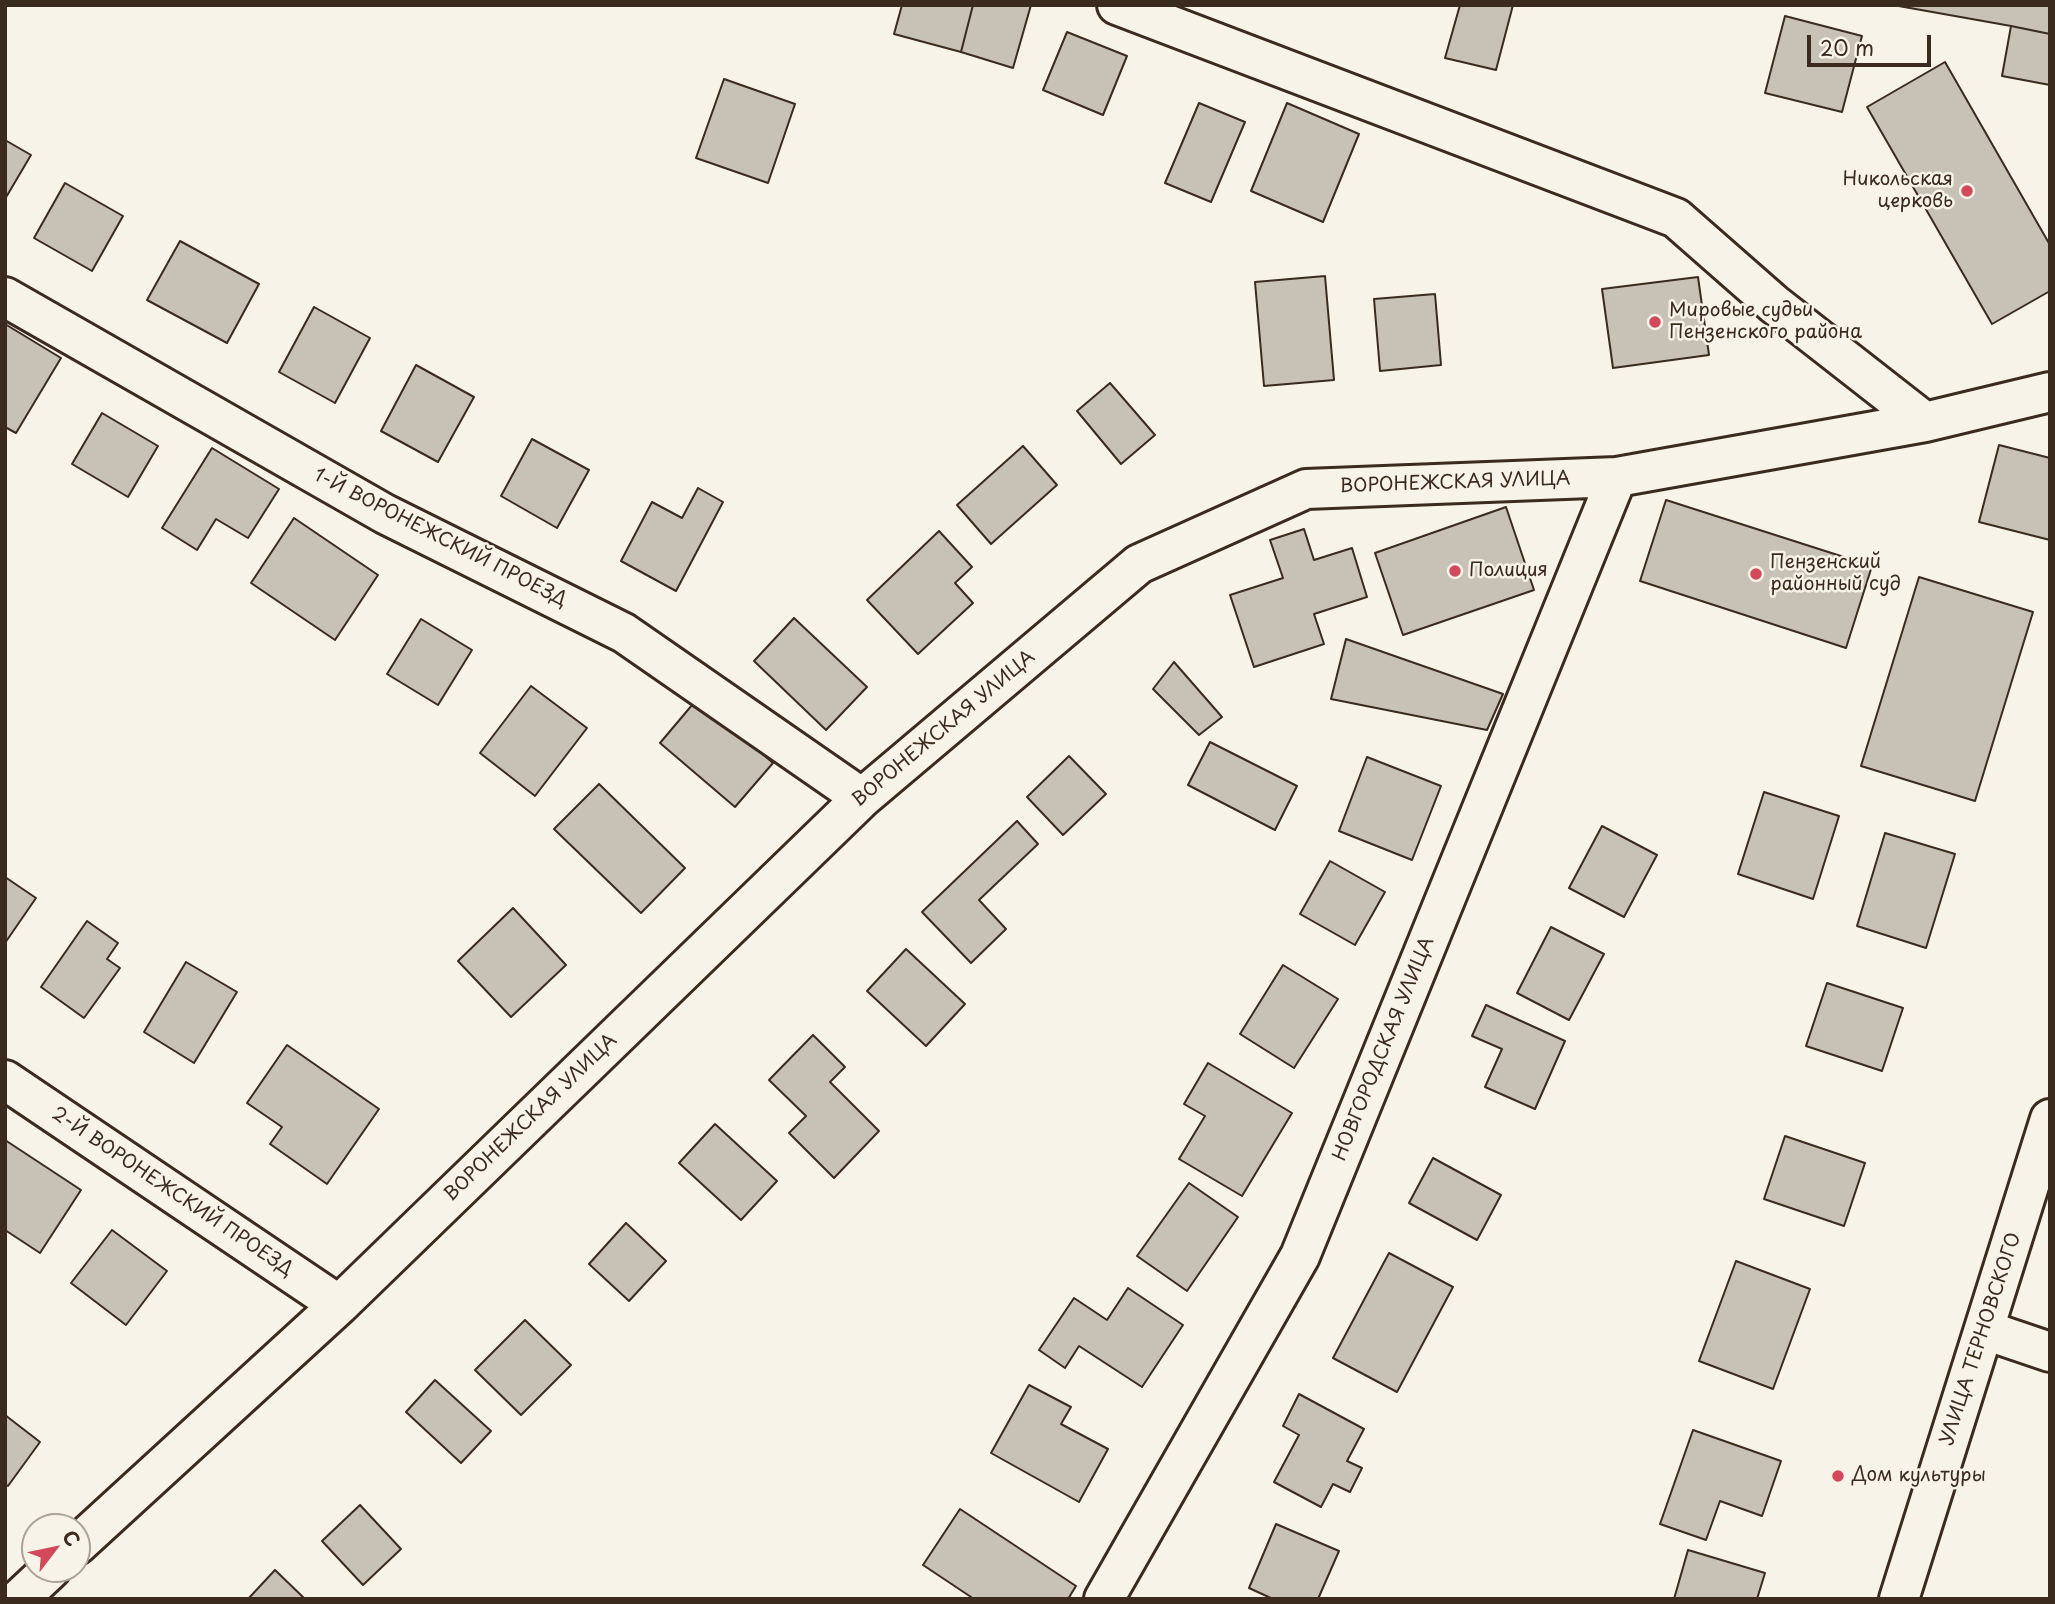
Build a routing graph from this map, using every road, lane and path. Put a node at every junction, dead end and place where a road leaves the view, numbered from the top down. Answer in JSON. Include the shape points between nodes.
{"nodes":[{"id":1,"x":1117,"y":5,"type":"edge"},
{"id":2,"x":5,"y":298,"type":"edge"},
{"id":3,"x":2050,"y":392,"type":"edge"},
{"id":4,"x":1925,"y":422,"type":"junction"},
{"id":5,"x":1617,"y":477,"type":"junction"},
{"id":6,"x":862,"y":798,"type":"junction"},
{"id":7,"x":5,"y":1080,"type":"edge"},
{"id":8,"x":2050,"y":1119,"type":"edge"},
{"id":9,"x":339,"y":1305,"type":"junction"},
{"id":10,"x":1985,"y":1330,"type":"junction"},
{"id":11,"x":2050,"y":1352,"type":"edge"},
{"id":12,"x":91,"y":1532,"type":"edge"},
{"id":13,"x":36,"y":1583,"type":"edge"},
{"id":14,"x":19,"y":1599,"type":"edge"},
{"id":15,"x":1104,"y":1599,"type":"edge"},
{"id":16,"x":1899,"y":1599,"type":"edge"}],
"edges":[{"from":1,"to":4,"type":"street","via":[[1676,218],[1774,304]]},
{"from":2,"to":6,"type":"street","name":"1-Й ВОРОНЕЖСКИЙ ПРОЕЗД","via":[[385,514],[624,633]]},
{"from":3,"to":4,"type":"street","name":"ВОРОНЕЖСКАЯ УЛИЦА"},
{"from":4,"to":5,"type":"street","name":"ВОРОНЕЖСКАЯ УЛИЦА"},
{"from":5,"to":6,"type":"street","name":"ВОРОНЕЖСКАЯ УЛИЦА","via":[[1306,489],[1139,564]]},
{"from":5,"to":15,"type":"street","name":"НОВГОРОДСКАЯ УЛИЦА","via":[[1300,1256]]},
{"from":6,"to":9,"type":"street","name":"ВОРОНЕЖСКАЯ УЛИЦА"},
{"from":7,"to":9,"type":"street","name":"2-Й ВОРОНЕЖСКИЙ ПРОЕЗД"},
{"from":8,"to":10,"type":"street","name":"УЛИЦА ТЕРНОВСКОГО"},
{"from":9,"to":12,"type":"street","name":"ВОРОНЕЖСКАЯ УЛИЦА"},
{"from":10,"to":11,"type":"street"},
{"from":10,"to":16,"type":"street","name":"УЛИЦА ТЕРНОВСКОГО"},
{"from":13,"to":14,"type":"street"}]}
